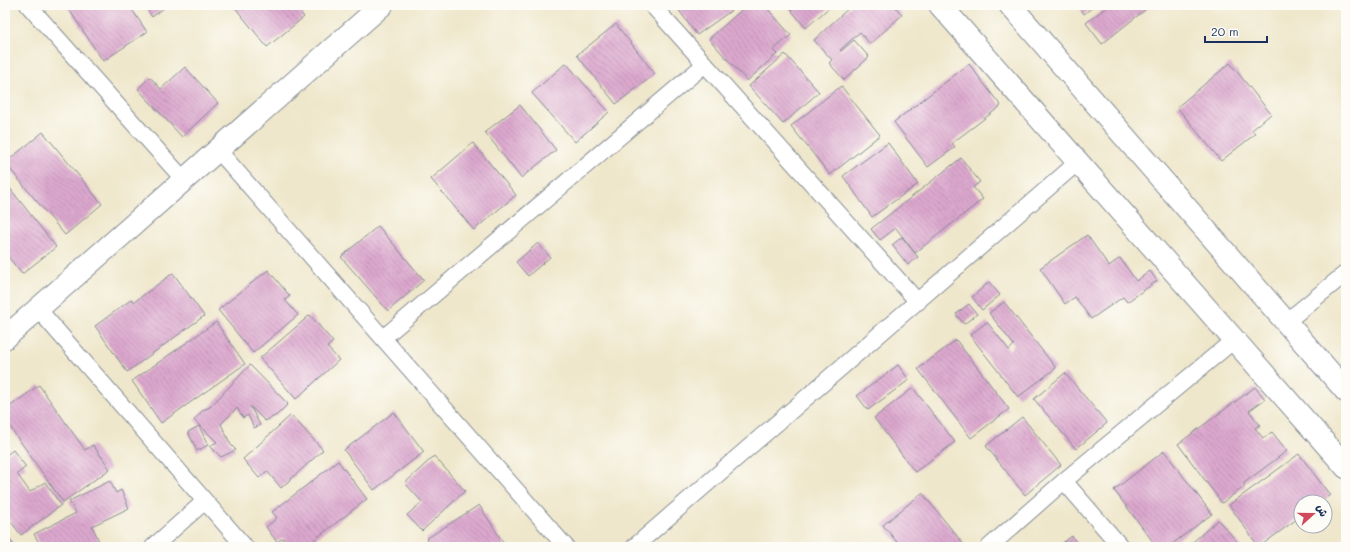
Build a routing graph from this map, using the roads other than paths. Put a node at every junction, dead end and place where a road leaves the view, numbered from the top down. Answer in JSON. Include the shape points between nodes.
{"nodes":[{"id":1,"x":28,"y":5,"type":"edge"},
{"id":2,"x":382,"y":5,"type":"edge"},
{"id":3,"x":652,"y":5,"type":"edge"},
{"id":4,"x":940,"y":5,"type":"edge"},
{"id":5,"x":1010,"y":5,"type":"edge"},
{"id":6,"x":705,"y":64,"type":"junction"},
{"id":7,"x":218,"y":150,"type":"junction"},
{"id":8,"x":1078,"y":162,"type":"junction"},
{"id":9,"x":184,"y":180,"type":"junction"},
{"id":10,"x":1346,"y":273,"type":"edge"},
{"id":11,"x":918,"y":302,"type":"junction"},
{"id":12,"x":38,"y":309,"type":"junction"},
{"id":13,"x":1286,"y":322,"type":"junction"},
{"id":14,"x":5,"y":338,"type":"edge"},
{"id":15,"x":383,"y":338,"type":"junction"},
{"id":16,"x":1234,"y":340,"type":"junction"},
{"id":17,"x":1346,"y":391,"type":"edge"},
{"id":18,"x":1346,"y":466,"type":"edge"},
{"id":19,"x":1064,"y":481,"type":"junction"},
{"id":20,"x":205,"y":501,"type":"junction"},
{"id":21,"x":153,"y":547,"type":"edge"},
{"id":22,"x":245,"y":547,"type":"edge"},
{"id":23,"x":566,"y":547,"type":"edge"},
{"id":24,"x":634,"y":547,"type":"edge"},
{"id":25,"x":989,"y":547,"type":"edge"},
{"id":26,"x":1120,"y":547,"type":"edge"}],
"edges":[{"from":1,"to":9,"type":"street"},
{"from":2,"to":7,"type":"street"},
{"from":3,"to":6,"type":"street"},
{"from":4,"to":8,"type":"street"},
{"from":5,"to":13,"type":"street"},
{"from":6,"to":11,"type":"street"},
{"from":6,"to":15,"type":"street"},
{"from":7,"to":9,"type":"street"},
{"from":7,"to":15,"type":"street"},
{"from":8,"to":11,"type":"street"},
{"from":8,"to":16,"type":"street"},
{"from":9,"to":12,"type":"street"},
{"from":10,"to":13,"type":"street"},
{"from":11,"to":24,"type":"street"},
{"from":12,"to":14,"type":"street"},
{"from":12,"to":20,"type":"street"},
{"from":13,"to":17,"type":"street"},
{"from":15,"to":23,"type":"street"},
{"from":16,"to":18,"type":"street"},
{"from":16,"to":19,"type":"street"},
{"from":19,"to":25,"type":"street"},
{"from":19,"to":26,"type":"street"},
{"from":20,"to":21,"type":"street"},
{"from":20,"to":22,"type":"street"}]}
